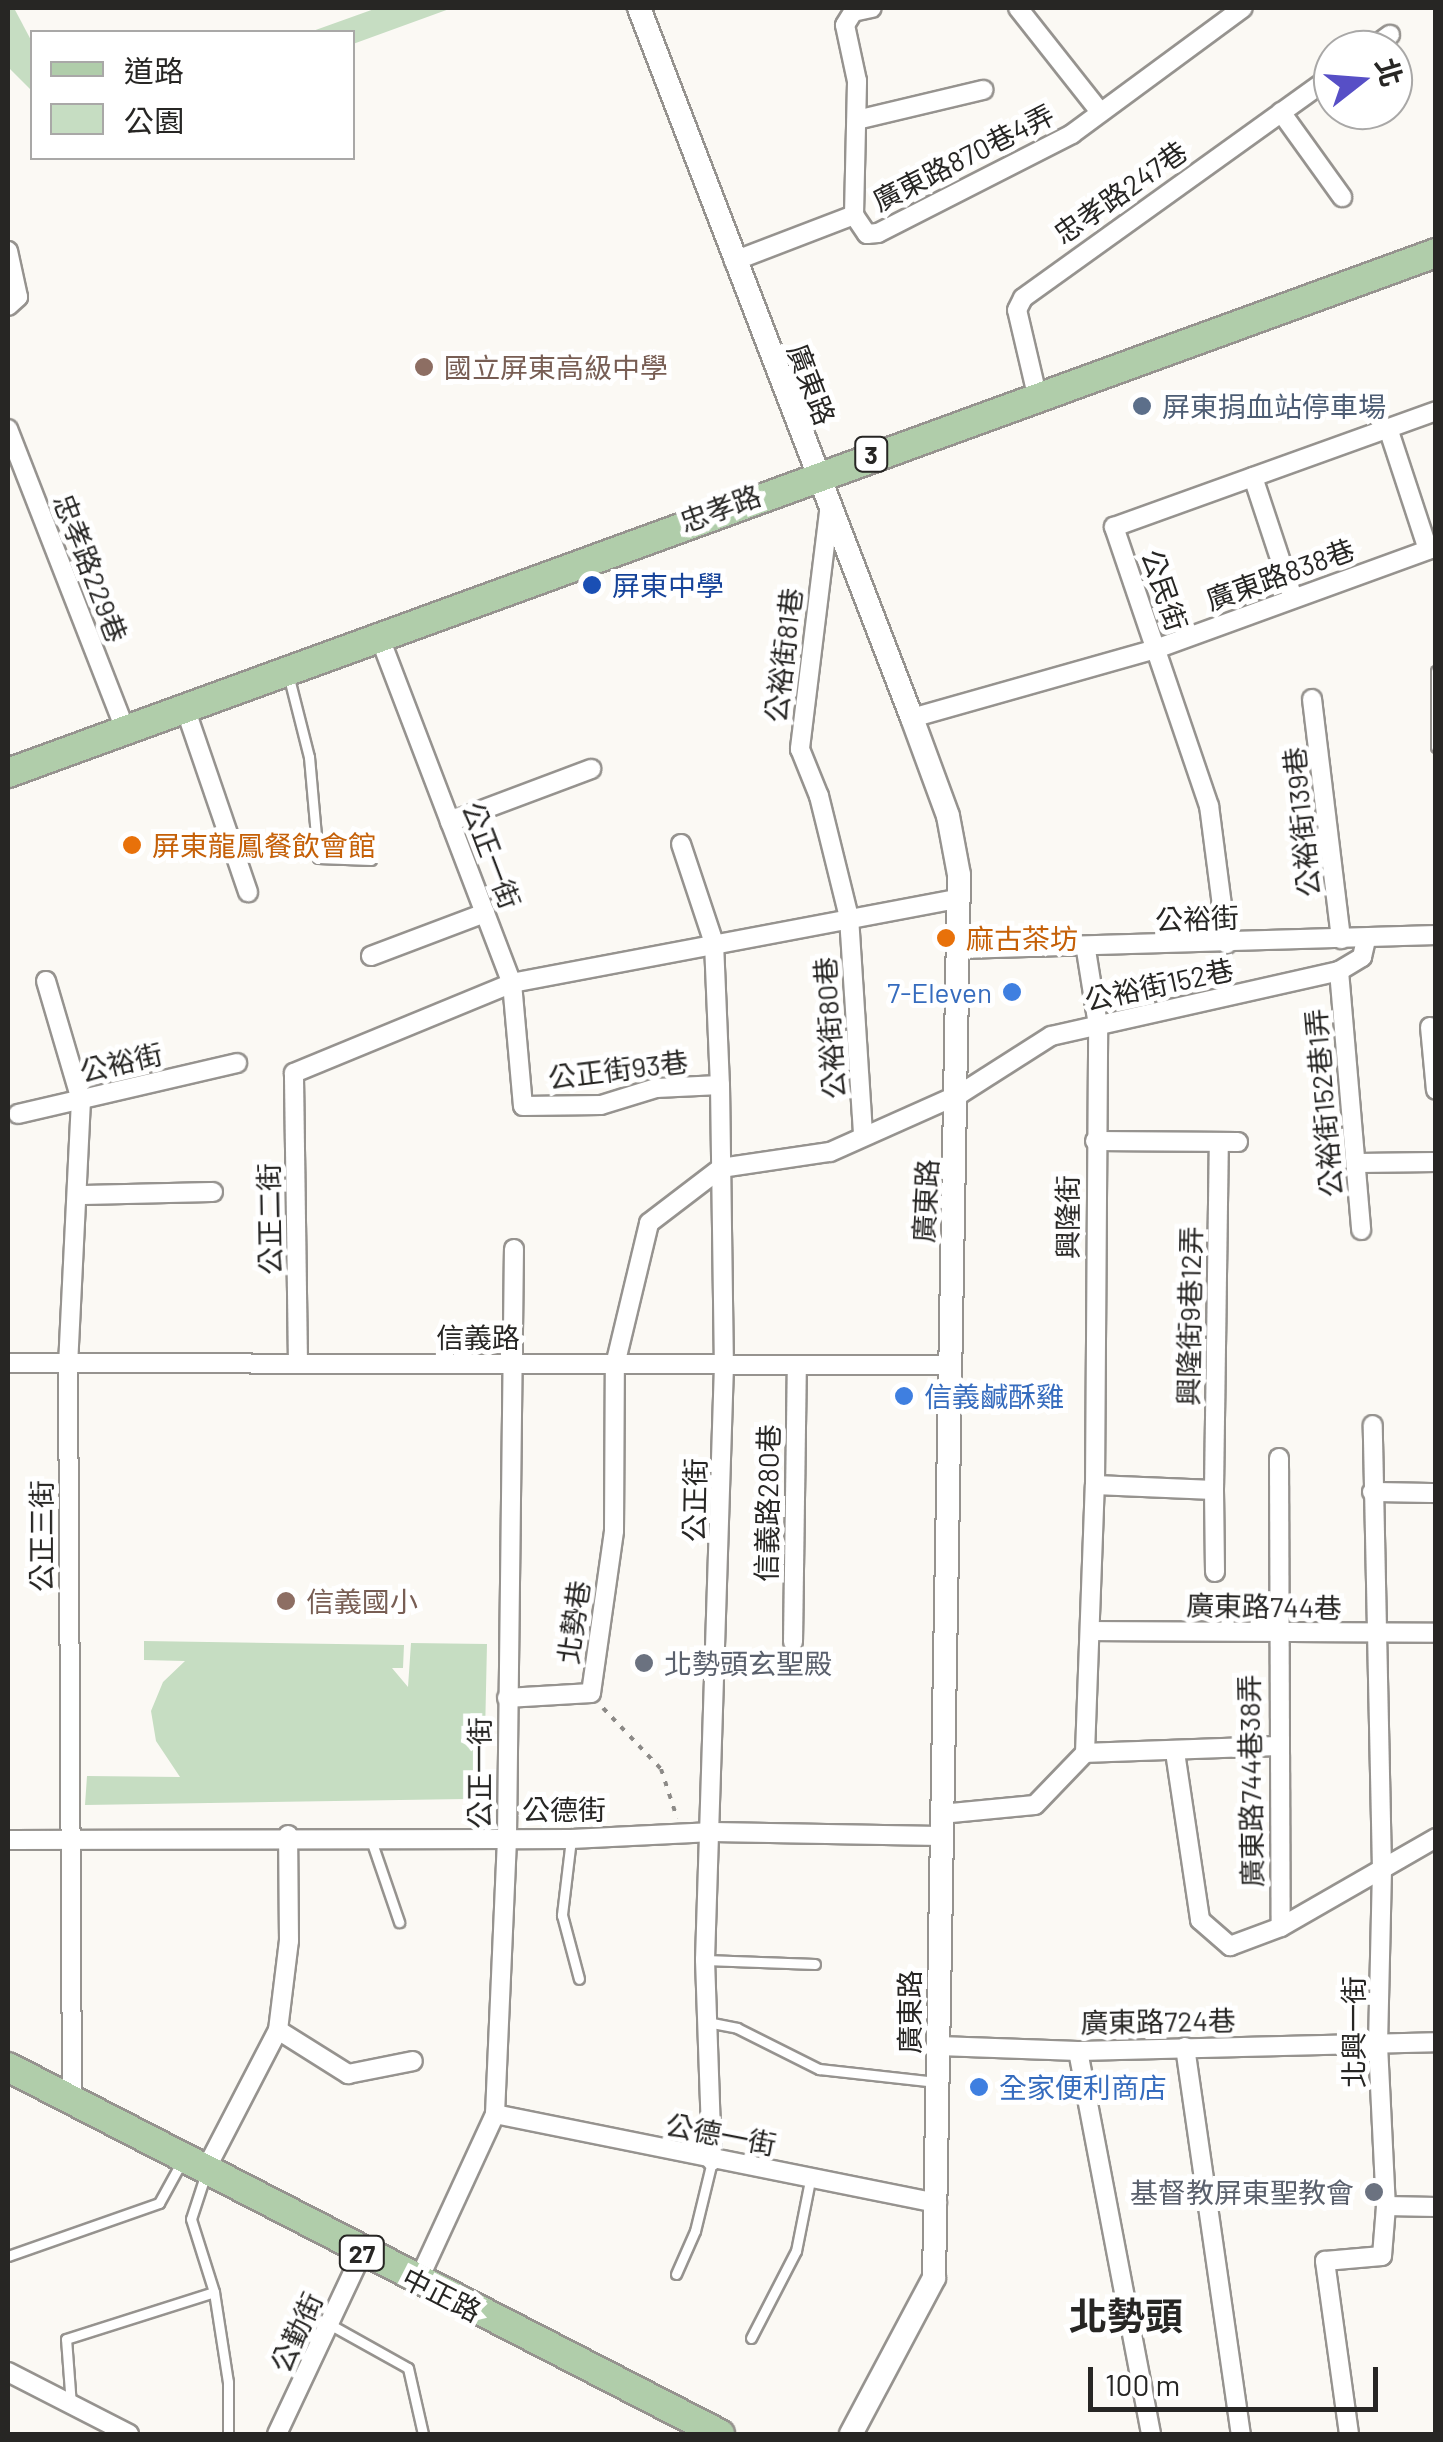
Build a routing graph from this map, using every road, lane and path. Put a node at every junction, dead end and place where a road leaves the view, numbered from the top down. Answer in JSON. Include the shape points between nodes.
{"nodes":[{"id":1,"x":639,"y":8,"type":"edge"},
{"id":2,"x":872,"y":8,"type":"edge"},
{"id":3,"x":1243,"y":8,"type":"edge"},
{"id":4,"x":1024,"y":10,"type":"edge"},
{"id":5,"x":1313,"y":89,"type":"edge"},
{"id":6,"x":983,"y":90,"type":"dead end"},
{"id":7,"x":1100,"y":112,"type":"junction"},
{"id":8,"x":1281,"y":112,"type":"junction"},
{"id":9,"x":858,"y":120,"type":"junction"},
{"id":10,"x":1342,"y":197,"type":"dead end"},
{"id":11,"x":854,"y":215,"type":"junction"},
{"id":12,"x":8,"y":251,"type":"edge"},
{"id":13,"x":1436,"y":252,"type":"edge"},
{"id":14,"x":734,"y":261,"type":"junction"},
{"id":15,"x":13,"y":301,"type":"edge"},
{"id":16,"x":1037,"y":395,"type":"junction"},
{"id":17,"x":1436,"y":411,"type":"edge"},
{"id":18,"x":1388,"y":428,"type":"junction"},
{"id":19,"x":8,"y":429,"type":"edge"},
{"id":20,"x":814,"y":474,"type":"junction"},
{"id":21,"x":1253,"y":477,"type":"junction"},
{"id":22,"x":828,"y":512,"type":"junction"},
{"id":23,"x":1432,"y":548,"type":"edge"},
{"id":24,"x":1293,"y":598,"type":"junction"},
{"id":25,"x":378,"y":633,"type":"junction"},
{"id":26,"x":1156,"y":649,"type":"junction"},
{"id":27,"x":286,"y":666,"type":"junction"},
{"id":28,"x":1434,"y":671,"type":"edge"},
{"id":29,"x":1312,"y":699,"type":"dead end"},
{"id":30,"x":184,"y":705,"type":"junction"},
{"id":31,"x":912,"y":718,"type":"junction"},
{"id":32,"x":124,"y":728,"type":"junction"},
{"id":33,"x":1436,"y":747,"type":"edge"},
{"id":34,"x":591,"y":769,"type":"dead end"},
{"id":35,"x":8,"y":772,"type":"edge"},
{"id":36,"x":450,"y":822,"type":"junction"},
{"id":37,"x":681,"y":844,"type":"dead end"},
{"id":38,"x":371,"y":860,"type":"dead end"},
{"id":39,"x":248,"y":892,"type":"dead end"},
{"id":40,"x":960,"y":898,"type":"junction"},
{"id":41,"x":485,"y":913,"type":"junction"},
{"id":42,"x":849,"y":918,"type":"junction"},
{"id":43,"x":1436,"y":935,"type":"edge"},
{"id":44,"x":1366,"y":938,"type":"junction"},
{"id":45,"x":1341,"y":940,"type":"junction"},
{"id":46,"x":714,"y":943,"type":"junction"},
{"id":47,"x":1227,"y":944,"type":"junction"},
{"id":48,"x":961,"y":950,"type":"junction"},
{"id":49,"x":1086,"y":950,"type":"junction"},
{"id":50,"x":371,"y":956,"type":"dead end"},
{"id":51,"x":1339,"y":972,"type":"junction"},
{"id":52,"x":46,"y":981,"type":"dead end"},
{"id":53,"x":512,"y":983,"type":"junction"},
{"id":54,"x":1098,"y":1024,"type":"junction"},
{"id":55,"x":1430,"y":1027,"type":"dead end"},
{"id":56,"x":237,"y":1063,"type":"dead end"},
{"id":57,"x":720,"y":1085,"type":"junction"},
{"id":58,"x":1436,"y":1090,"type":"edge"},
{"id":59,"x":960,"y":1094,"type":"junction"},
{"id":60,"x":81,"y":1100,"type":"junction"},
{"id":61,"x":523,"y":1106,"type":"joint"},
{"id":62,"x":18,"y":1114,"type":"dead end"},
{"id":63,"x":864,"y":1135,"type":"junction"},
{"id":64,"x":1095,"y":1141,"type":"junction"},
{"id":65,"x":1436,"y":1162,"type":"edge"},
{"id":66,"x":1358,"y":1163,"type":"junction"},
{"id":67,"x":721,"y":1168,"type":"junction"},
{"id":68,"x":213,"y":1192,"type":"dead end"},
{"id":69,"x":82,"y":1195,"type":"junction"},
{"id":70,"x":1361,"y":1230,"type":"dead end"},
{"id":71,"x":514,"y":1249,"type":"dead end"},
{"id":72,"x":8,"y":1363,"type":"edge"},
{"id":73,"x":68,"y":1364,"type":"junction"},
{"id":74,"x":298,"y":1364,"type":"junction"},
{"id":75,"x":615,"y":1364,"type":"junction"},
{"id":76,"x":510,"y":1365,"type":"junction"},
{"id":77,"x":724,"y":1365,"type":"junction"},
{"id":78,"x":797,"y":1365,"type":"junction"},
{"id":79,"x":948,"y":1365,"type":"junction"},
{"id":80,"x":1373,"y":1425,"type":"dead end"},
{"id":81,"x":1279,"y":1458,"type":"dead end"},
{"id":82,"x":1095,"y":1486,"type":"junction"},
{"id":83,"x":1214,"y":1490,"type":"junction"},
{"id":84,"x":1372,"y":1492,"type":"junction"},
{"id":85,"x":1436,"y":1493,"type":"edge"},
{"id":86,"x":1215,"y":1572,"type":"dead end"},
{"id":87,"x":1092,"y":1631,"type":"junction"},
{"id":88,"x":1275,"y":1633,"type":"junction"},
{"id":89,"x":1436,"y":1634,"type":"edge"},
{"id":90,"x":1378,"y":1636,"type":"junction"},
{"id":91,"x":793,"y":1642,"type":"dead end"},
{"id":92,"x":591,"y":1693,"type":"junction"},
{"id":93,"x":506,"y":1698,"type":"junction"},
{"id":94,"x":1276,"y":1746,"type":"junction"},
{"id":95,"x":1175,"y":1752,"type":"junction"},
{"id":96,"x":1085,"y":1753,"type":"junction"},
{"id":97,"x":940,"y":1825,"type":"junction"},
{"id":98,"x":713,"y":1832,"type":"junction"},
{"id":99,"x":288,"y":1836,"type":"junction"},
{"id":100,"x":507,"y":1836,"type":"junction"},
{"id":101,"x":68,"y":1838,"type":"junction"},
{"id":102,"x":370,"y":1838,"type":"junction"},
{"id":103,"x":1436,"y":1838,"type":"edge"},
{"id":104,"x":572,"y":1839,"type":"junction"},
{"id":105,"x":8,"y":1840,"type":"edge"},
{"id":106,"x":1382,"y":1869,"type":"junction"},
{"id":107,"x":400,"y":1922,"type":"dead end"},
{"id":108,"x":1281,"y":1927,"type":"junction"},
{"id":109,"x":705,"y":1960,"type":"junction"},
{"id":110,"x":814,"y":1964,"type":"dead end"},
{"id":111,"x":579,"y":1978,"type":"dead end"},
{"id":112,"x":704,"y":2022,"type":"junction"},
{"id":113,"x":278,"y":2030,"type":"junction"},
{"id":114,"x":1436,"y":2042,"type":"edge"},
{"id":115,"x":1378,"y":2045,"type":"junction"},
{"id":116,"x":940,"y":2046,"type":"junction"},
{"id":117,"x":1185,"y":2047,"type":"junction"},
{"id":118,"x":1078,"y":2051,"type":"junction"},
{"id":119,"x":413,"y":2061,"type":"dead end"},
{"id":120,"x":8,"y":2067,"type":"edge"},
{"id":121,"x":939,"y":2082,"type":"junction"},
{"id":122,"x":72,"y":2097,"type":"junction"},
{"id":123,"x":495,"y":2114,"type":"junction"},
{"id":124,"x":196,"y":2160,"type":"junction"},
{"id":125,"x":712,"y":2161,"type":"junction"},
{"id":126,"x":810,"y":2180,"type":"junction"},
{"id":127,"x":938,"y":2203,"type":"junction"},
{"id":128,"x":1386,"y":2206,"type":"junction"},
{"id":129,"x":1436,"y":2207,"type":"edge"},
{"id":130,"x":362,"y":2253,"type":"junction"},
{"id":131,"x":8,"y":2256,"type":"edge"},
{"id":132,"x":676,"y":2274,"type":"dead end"},
{"id":133,"x":418,"y":2281,"type":"junction"},
{"id":134,"x":214,"y":2292,"type":"junction"},
{"id":135,"x":331,"y":2326,"type":"junction"},
{"id":136,"x":752,"y":2338,"type":"dead end"},
{"id":137,"x":8,"y":2372,"type":"edge"},
{"id":138,"x":71,"y":2405,"type":"junction"},
{"id":139,"x":129,"y":2434,"type":"edge"},
{"id":140,"x":228,"y":2434,"type":"edge"},
{"id":141,"x":277,"y":2434,"type":"edge"},
{"id":142,"x":423,"y":2434,"type":"edge"},
{"id":143,"x":720,"y":2434,"type":"edge"},
{"id":144,"x":851,"y":2434,"type":"edge"},
{"id":145,"x":1151,"y":2434,"type":"edge"},
{"id":146,"x":1241,"y":2434,"type":"edge"},
{"id":147,"x":1349,"y":2434,"type":"edge"}],
"edges":[{"from":1,"to":14,"type":"street","name":"廣東路"},
{"from":2,"to":9,"type":"street","via":[[852,12],[845,25]]},
{"from":3,"to":7,"type":"street","name":"廣東路870巷4弄"},
{"from":4,"to":7,"type":"street","name":"廣東路870巷4弄"},
{"from":5,"to":8,"type":"street","name":"忠孝路247巷"},
{"from":6,"to":9,"type":"street"},
{"from":7,"to":11,"type":"street","name":"廣東路870巷4弄","via":[[1072,134],[878,233],[867,234]]},
{"from":8,"to":10,"type":"street"},
{"from":8,"to":16,"type":"street","name":"忠孝路247巷","via":[[1023,298],[1017,310]]},
{"from":9,"to":11,"type":"street"},
{"from":11,"to":14,"type":"street"},
{"from":12,"to":15,"type":"street"},
{"from":13,"to":16,"type":"main road","name":"忠孝路","number":"3"},
{"from":14,"to":20,"type":"street","name":"廣東路"},
{"from":16,"to":20,"type":"main road","name":"忠孝路","number":"3"},
{"from":17,"to":18,"type":"street","name":"公民街"},
{"from":18,"to":21,"type":"street","name":"公民街"},
{"from":18,"to":23,"type":"street"},
{"from":19,"to":32,"type":"street","name":"忠孝路229巷"},
{"from":20,"to":22,"type":"street","name":"廣東路"},
{"from":20,"to":25,"type":"main road","name":"忠孝路","number":"3"},
{"from":21,"to":24,"type":"street"},
{"from":21,"to":26,"type":"street","name":"公民街","via":[[1114,527]]},
{"from":22,"to":31,"type":"street","name":"廣東路"},
{"from":22,"to":42,"type":"street","name":"公裕街81巷","via":[[800,749],[820,796]]},
{"from":23,"to":24,"type":"street","name":"廣東路838巷"},
{"from":24,"to":26,"type":"street","name":"廣東路838巷"},
{"from":25,"to":27,"type":"main road","name":"忠孝路","number":"3"},
{"from":25,"to":36,"type":"street","name":"公正一街"},
{"from":26,"to":31,"type":"street","name":"廣東路838巷"},
{"from":26,"to":47,"type":"street","name":"公民街","via":[[1209,806]]},
{"from":27,"to":30,"type":"main road","name":"忠孝路","number":"3"},
{"from":27,"to":38,"type":"lane","via":[[308,757],[318,858]]},
{"from":28,"to":33,"type":"lane"},
{"from":29,"to":45,"type":"street","name":"公裕街139巷"},
{"from":30,"to":32,"type":"main road","name":"忠孝路","number":"3"},
{"from":30,"to":39,"type":"street"},
{"from":31,"to":40,"type":"street","name":"廣東路","via":[[954,840]]},
{"from":32,"to":35,"type":"main road","name":"忠孝路","number":"3"},
{"from":34,"to":36,"type":"street"},
{"from":36,"to":41,"type":"street","name":"公正一街"},
{"from":37,"to":46,"type":"street","name":"公正街"},
{"from":40,"to":42,"type":"street"},
{"from":40,"to":48,"type":"street","name":"廣東路"},
{"from":41,"to":50,"type":"street"},
{"from":41,"to":53,"type":"street","name":"公正一街"},
{"from":42,"to":46,"type":"street"},
{"from":42,"to":63,"type":"street","name":"公裕街80巷"},
{"from":43,"to":44,"type":"street","name":"公裕街"},
{"from":44,"to":45,"type":"street","name":"公裕街"},
{"from":44,"to":51,"type":"street","via":[[1362,956]]},
{"from":45,"to":47,"type":"street","name":"公裕街"},
{"from":46,"to":53,"type":"street"},
{"from":46,"to":57,"type":"street","name":"公正街"},
{"from":47,"to":49,"type":"street","name":"公裕街"},
{"from":48,"to":49,"type":"street","name":"公裕街"},
{"from":48,"to":59,"type":"street","name":"廣東路"},
{"from":49,"to":54,"type":"street","name":"興隆街"},
{"from":51,"to":54,"type":"street","name":"公裕街152巷"},
{"from":51,"to":66,"type":"street","name":"公裕街152巷1弄"},
{"from":52,"to":60,"type":"street","name":"公正三街"},
{"from":53,"to":61,"type":"street","name":"公正一街"},
{"from":53,"to":74,"type":"street","name":"公正二街","via":[[294,1073]]},
{"from":54,"to":59,"type":"street","name":"公裕街152巷","via":[[1029,1046]]},
{"from":54,"to":64,"type":"street","name":"興隆街"},
{"from":55,"to":58,"type":"street"},
{"from":56,"to":60,"type":"street","name":"公裕街"},
{"from":57,"to":61,"type":"street","name":"公正街93巷","via":[[656,1088],[601,1105]]},
{"from":57,"to":67,"type":"street","name":"公正街"},
{"from":59,"to":63,"type":"street","name":"公裕街152巷"},
{"from":59,"to":79,"type":"street","name":"廣東路"},
{"from":60,"to":62,"type":"street","name":"公裕街"},
{"from":60,"to":69,"type":"street","name":"公正三街"},
{"from":63,"to":67,"type":"street","name":"公裕街152巷","via":[[830,1152]]},
{"from":64,"to":82,"type":"street","name":"興隆街"},
{"from":64,"to":83,"type":"street","name":"興隆街9巷12弄","via":[[1228,1142]]},
{"from":65,"to":66,"type":"street"},
{"from":66,"to":70,"type":"street","name":"公裕街152巷1弄"},
{"from":67,"to":75,"type":"street","name":"北勢巷","via":[[649,1223]]},
{"from":67,"to":77,"type":"street","name":"公正街"},
{"from":68,"to":69,"type":"street"},
{"from":69,"to":73,"type":"street","name":"公正三街"},
{"from":71,"to":76,"type":"street","name":"公正一街"},
{"from":72,"to":73,"type":"street","name":"信義路"},
{"from":73,"to":74,"type":"street","name":"信義路"},
{"from":73,"to":101,"type":"street","name":"公正三街"},
{"from":74,"to":76,"type":"street","name":"信義路"},
{"from":75,"to":76,"type":"street","name":"信義路"},
{"from":75,"to":77,"type":"street","name":"信義路"},
{"from":75,"to":92,"type":"street","name":"北勢巷","via":[[614,1531]]},
{"from":76,"to":93,"type":"street","name":"公正一街"},
{"from":77,"to":78,"type":"street","name":"信義路"},
{"from":77,"to":98,"type":"street","name":"公正街"},
{"from":78,"to":79,"type":"street","name":"信義路"},
{"from":78,"to":91,"type":"street","name":"信義路280巷"},
{"from":79,"to":97,"type":"street","name":"廣東路"},
{"from":80,"to":84,"type":"street","name":"北興一街"},
{"from":81,"to":88,"type":"street","name":"廣東路744巷38弄"},
{"from":82,"to":83,"type":"street"},
{"from":82,"to":87,"type":"street"},
{"from":83,"to":86,"type":"street","name":"興隆街9巷12弄"},
{"from":84,"to":85,"type":"street"},
{"from":84,"to":90,"type":"street","name":"北興一街"},
{"from":87,"to":88,"type":"street","name":"廣東路744巷"},
{"from":87,"to":96,"type":"street"},
{"from":88,"to":90,"type":"street","name":"廣東路744巷"},
{"from":88,"to":94,"type":"street","name":"廣東路744巷38弄"},
{"from":89,"to":90,"type":"street","name":"廣東路744巷"},
{"from":90,"to":106,"type":"street","name":"北興一街"},
{"from":92,"to":93,"type":"street"},
{"from":92,"to":98,"type":"path","name":"北勢巷","via":[[661,1769],[678,1821]]},
{"from":93,"to":100,"type":"street","name":"公正一街"},
{"from":94,"to":95,"type":"street"},
{"from":94,"to":108,"type":"street","name":"廣東路744巷38弄"},
{"from":95,"to":96,"type":"street"},
{"from":95,"to":108,"type":"street","via":[[1200,1920],[1230,1946]]},
{"from":96,"to":97,"type":"street","via":[[1035,1805]]},
{"from":97,"to":98,"type":"street","name":"公德街"},
{"from":97,"to":116,"type":"street","name":"廣東路"},
{"from":98,"to":104,"type":"street","name":"公德街"},
{"from":98,"to":109,"type":"street","name":"公正街"},
{"from":99,"to":101,"type":"street","name":"公德街"},
{"from":99,"to":102,"type":"street","name":"公德街"},
{"from":99,"to":113,"type":"street","via":[[290,1941]]},
{"from":100,"to":102,"type":"street","name":"公德街"},
{"from":100,"to":104,"type":"street","name":"公德街"},
{"from":100,"to":123,"type":"street","name":"公正一街"},
{"from":101,"to":105,"type":"street","name":"公德街"},
{"from":101,"to":122,"type":"street","name":"公正三街"},
{"from":102,"to":107,"type":"lane"},
{"from":103,"to":106,"type":"street"},
{"from":104,"to":111,"type":"lane","via":[[562,1915]]},
{"from":106,"to":108,"type":"street"},
{"from":106,"to":115,"type":"street","name":"北興一街"},
{"from":109,"to":110,"type":"lane"},
{"from":109,"to":112,"type":"street","name":"公正街"},
{"from":112,"to":121,"type":"lane","via":[[737,2028],[819,2068]]},
{"from":112,"to":125,"type":"street","name":"公正街"},
{"from":113,"to":119,"type":"street","via":[[348,2074]]},
{"from":113,"to":124,"type":"street"},
{"from":114,"to":115,"type":"street","name":"廣東路724巷"},
{"from":115,"to":117,"type":"street","name":"廣東路724巷"},
{"from":115,"to":128,"type":"street","name":"北興一街"},
{"from":116,"to":118,"type":"street","name":"廣東路724巷"},
{"from":116,"to":121,"type":"street","name":"廣東路"},
{"from":117,"to":118,"type":"street","name":"廣東路724巷"},
{"from":117,"to":146,"type":"street"},
{"from":118,"to":145,"type":"street"},
{"from":120,"to":122,"type":"main road","name":"中正路","number":"27"},
{"from":121,"to":127,"type":"street","name":"廣東路"},
{"from":122,"to":124,"type":"main road","name":"中正路","number":"27"},
{"from":123,"to":125,"type":"street","name":"公德一街"},
{"from":123,"to":133,"type":"street","name":"公正一街"},
{"from":124,"to":130,"type":"main road","name":"中正路","number":"27"},
{"from":124,"to":131,"type":"lane","via":[[159,2203]]},
{"from":124,"to":134,"type":"lane","via":[[190,2220]]},
{"from":125,"to":126,"type":"street","name":"公德一街"},
{"from":125,"to":132,"type":"lane","via":[[695,2231]]},
{"from":126,"to":127,"type":"street","name":"公德一街"},
{"from":126,"to":136,"type":"lane","via":[[796,2251]]},
{"from":127,"to":144,"type":"street","name":"廣東路","via":[[934,2278]]},
{"from":128,"to":129,"type":"street"},
{"from":128,"to":147,"type":"street","name":"北興一街","via":[[1382,2256],[1326,2261]]},
{"from":130,"to":133,"type":"main road","name":"中正路","number":"27"},
{"from":130,"to":135,"type":"street","name":"公勤街"},
{"from":133,"to":143,"type":"main road","name":"中正路","number":"27"},
{"from":134,"to":138,"type":"lane","via":[[66,2339]]},
{"from":134,"to":140,"type":"lane","via":[[228,2382]]},
{"from":135,"to":141,"type":"street","name":"公勤街"},
{"from":135,"to":142,"type":"lane","via":[[408,2368]]},
{"from":137,"to":138,"type":"street"},
{"from":138,"to":139,"type":"street"}]}
